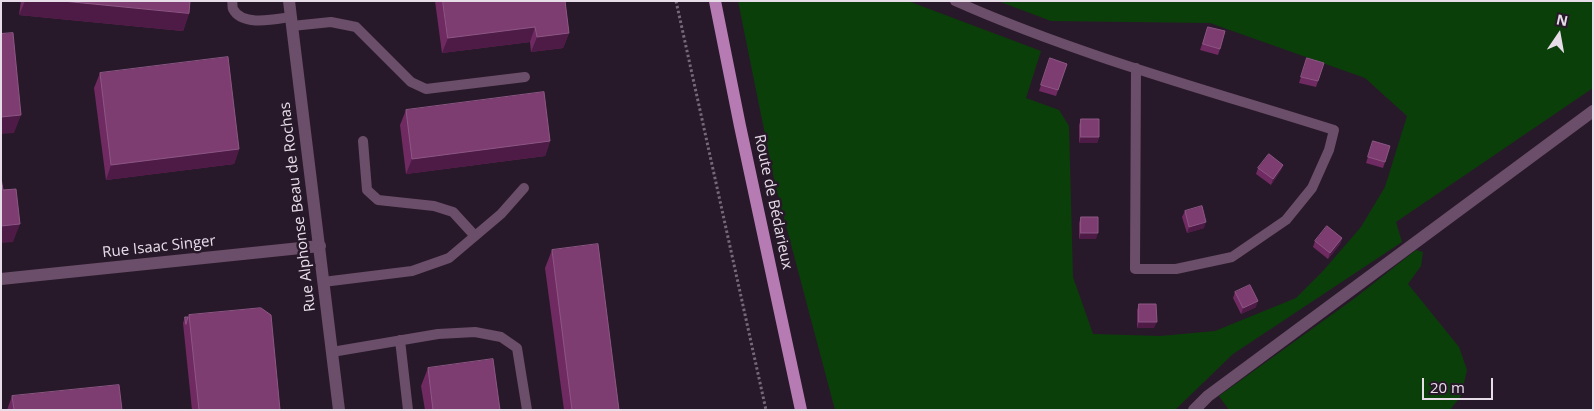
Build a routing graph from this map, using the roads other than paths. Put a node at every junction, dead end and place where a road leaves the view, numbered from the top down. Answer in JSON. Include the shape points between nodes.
{"nodes":[{"id":1,"x":232,"y":1,"type":"edge"},
{"id":2,"x":289,"y":1,"type":"edge"},
{"id":3,"x":715,"y":1,"type":"edge"},
{"id":4,"x":955,"y":1,"type":"edge"},
{"id":5,"x":291,"y":22,"type":"junction"},
{"id":6,"x":1136,"y":68,"type":"junction"},
{"id":7,"x":525,"y":77,"type":"dead end"},
{"id":8,"x":1593,"y":111,"type":"edge"},
{"id":9,"x":363,"y":141,"type":"dead end"},
{"id":10,"x":524,"y":188,"type":"dead end"},
{"id":11,"x":475,"y":236,"type":"junction"},
{"id":12,"x":320,"y":246,"type":"junction"},
{"id":13,"x":1,"y":280,"type":"edge"},
{"id":14,"x":324,"y":282,"type":"junction"},
{"id":15,"x":400,"y":340,"type":"junction"},
{"id":16,"x":332,"y":352,"type":"junction"},
{"id":17,"x":339,"y":410,"type":"edge"},
{"id":18,"x":408,"y":410,"type":"edge"},
{"id":19,"x":526,"y":410,"type":"edge"},
{"id":20,"x":801,"y":410,"type":"edge"},
{"id":21,"x":1194,"y":410,"type":"edge"}],
"edges":[{"from":1,"to":5,"type":"lane","via":[[233,10],[252,21]]},
{"from":2,"to":5,"type":"street","name":"Rue Alphonse Beau de Rochas"},
{"from":3,"to":20,"type":"main road","name":"Route de Bédarieux"},
{"from":4,"to":6,"type":"lane","via":[[1004,23]]},
{"from":5,"to":7,"type":"lane","via":[[331,22],[356,27],[412,82],[426,89]]},
{"from":5,"to":12,"type":"street","name":"Rue Alphonse Beau de Rochas"},
{"from":6,"to":6,"type":"lane","via":[[1135,268],[1176,269],[1232,257],[1286,220],[1312,188],[1334,130]]},
{"from":8,"to":21,"type":"street","via":[[1224,384]]},
{"from":9,"to":11,"type":"lane","via":[[367,190],[378,200],[434,206],[453,212]]},
{"from":10,"to":11,"type":"lane"},
{"from":11,"to":14,"type":"lane","via":[[449,258],[412,271]]},
{"from":12,"to":13,"type":"street","name":"Rue Isaac Singer"},
{"from":12,"to":14,"type":"street","name":"Rue Alphonse Beau de Rochas"},
{"from":14,"to":16,"type":"street","name":"Rue Alphonse Beau de Rochas"},
{"from":15,"to":16,"type":"lane"},
{"from":15,"to":18,"type":"lane"},
{"from":15,"to":19,"type":"lane","via":[[475,332],[501,336],[517,348]]},
{"from":16,"to":17,"type":"street","name":"Rue Alphonse Beau de Rochas"}]}
